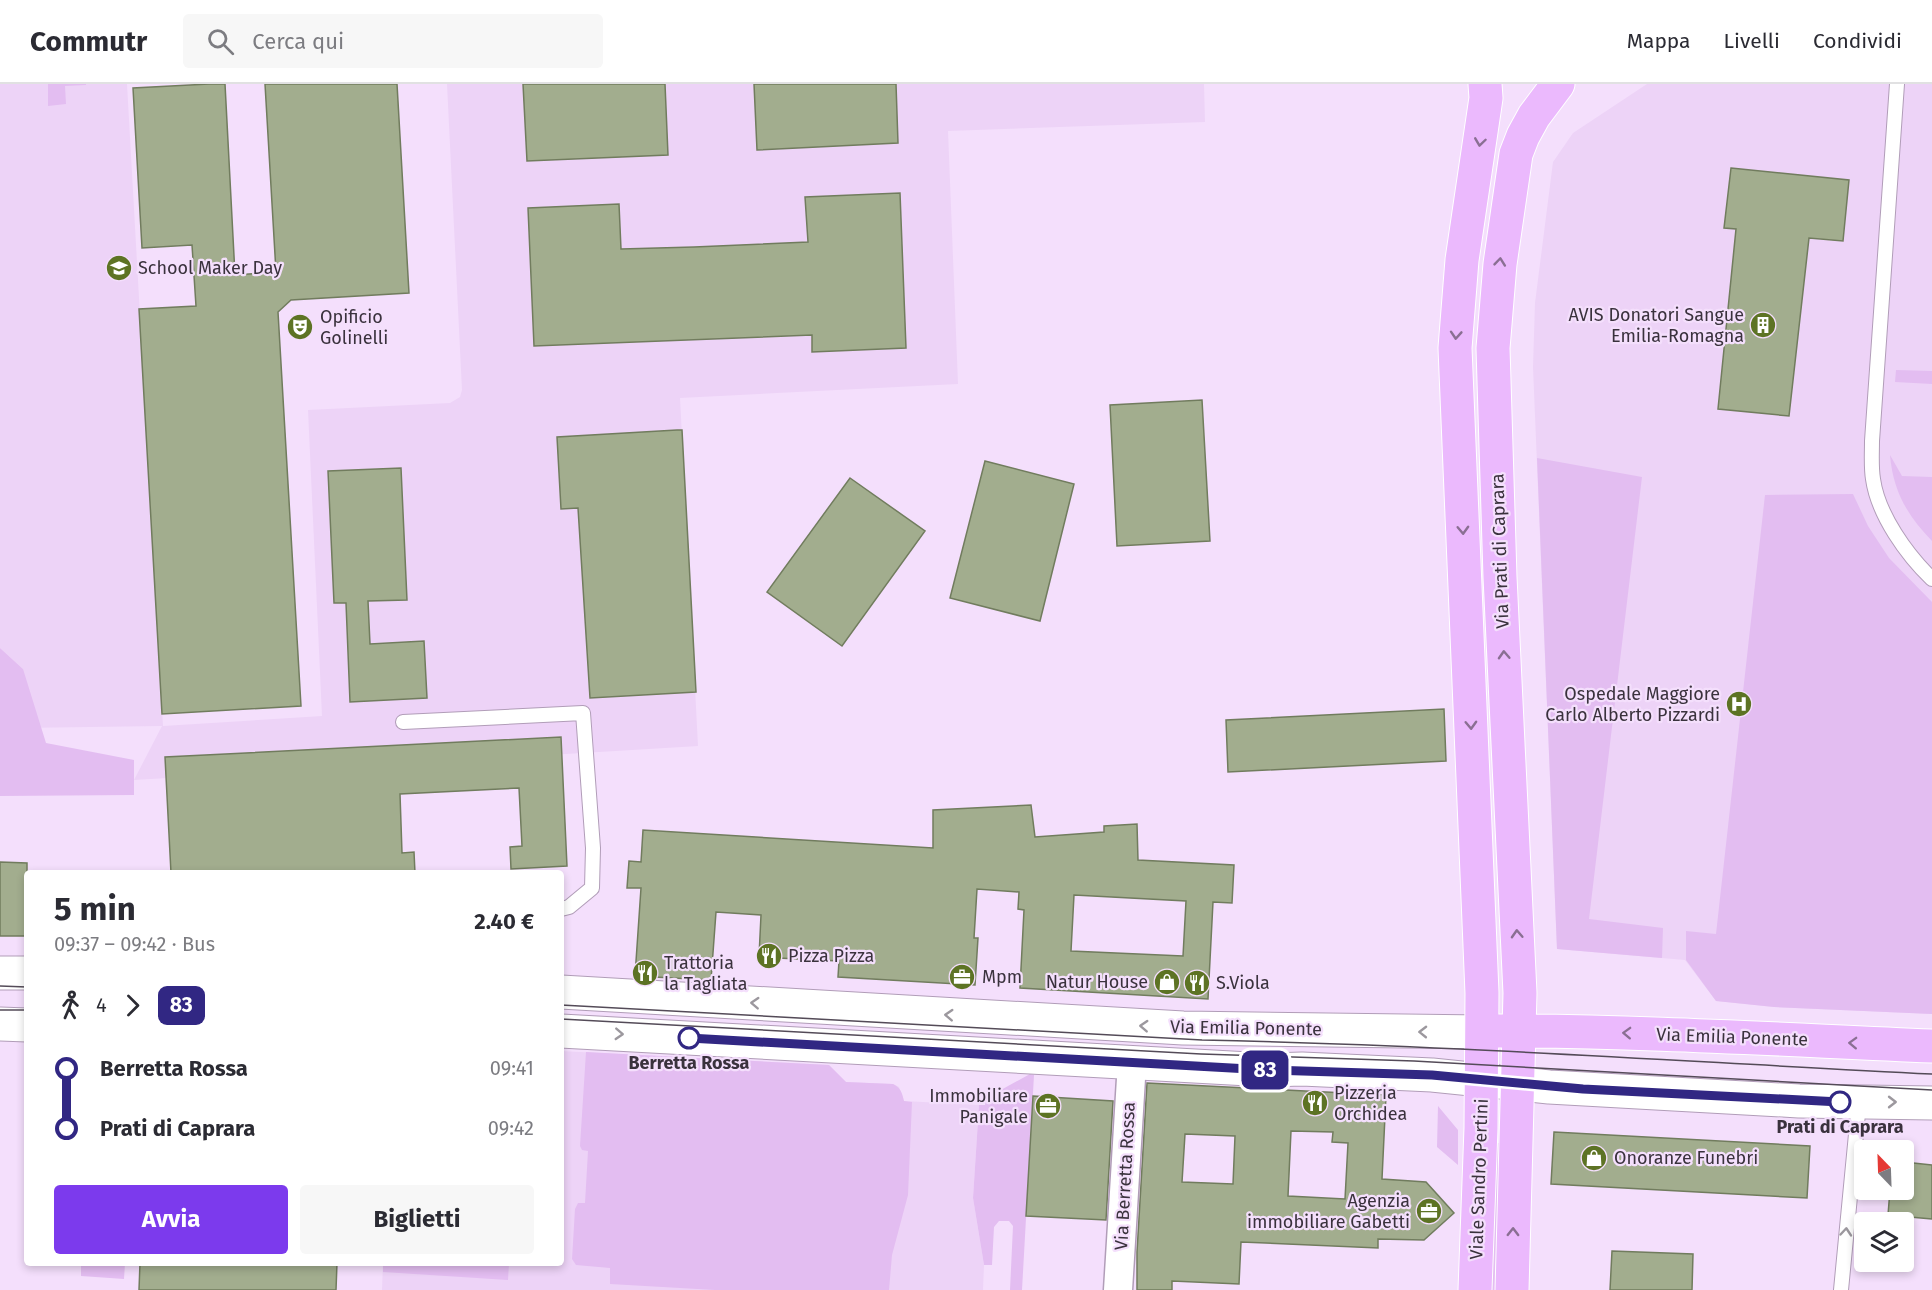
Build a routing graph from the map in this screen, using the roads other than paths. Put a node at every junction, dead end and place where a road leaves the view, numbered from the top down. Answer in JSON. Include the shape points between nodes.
{"nodes":[{"id":1,"x":1485,"y":84,"type":"edge"},
{"id":2,"x":1558,"y":84,"type":"edge"},
{"id":3,"x":1897,"y":84,"type":"edge"},
{"id":4,"x":1932,"y":579,"type":"edge"},
{"id":5,"x":403,"y":722,"type":"dead end"},
{"id":6,"x":564,"y":908,"type":"edge"},
{"id":7,"x":0,"y":973,"type":"edge"},
{"id":8,"x":24,"y":973,"type":"edge"},
{"id":9,"x":564,"y":992,"type":"edge"},
{"id":10,"x":0,"y":1024,"type":"edge"},
{"id":11,"x":24,"y":1025,"type":"edge"},
{"id":12,"x":564,"y":1031,"type":"edge"},
{"id":13,"x":1520,"y":1031,"type":"junction"},
{"id":14,"x":1482,"y":1032,"type":"junction"},
{"id":15,"x":1932,"y":1046,"type":"edge"},
{"id":16,"x":1132,"y":1062,"type":"junction"},
{"id":17,"x":1481,"y":1079,"type":"junction"},
{"id":18,"x":1519,"y":1084,"type":"junction"},
{"id":19,"x":1859,"y":1103,"type":"junction"},
{"id":20,"x":1932,"y":1103,"type":"edge"},
{"id":21,"x":1118,"y":1290,"type":"edge"},
{"id":22,"x":1475,"y":1290,"type":"edge"},
{"id":23,"x":1512,"y":1290,"type":"edge"},
{"id":24,"x":1841,"y":1290,"type":"edge"}],
"edges":[{"from":1,"to":14,"type":"main road","name":"Via Prati di Caprara","one_way":true,"via":[[1455,348]]},
{"from":13,"to":2,"type":"main road","name":"Via Prati di Caprara","one_way":true,"via":[[1493,348],[1516,154],[1533,116]]},
{"from":3,"to":4,"type":"lane","via":[[1872,478],[1876,495],[1903,547]]},
{"from":5,"to":6,"type":"lane","via":[[584,713],[592,888]]},
{"from":7,"to":8,"type":"main road"},
{"from":14,"to":9,"type":"main road","name":"Via Emilia Ponente","one_way":true,"via":[[1183,1028]]},
{"from":10,"to":11,"type":"main road"},
{"from":12,"to":16,"type":"main road","name":"Via Emilia Ponente","one_way":true},
{"from":13,"to":14,"type":"main road","name":"Via Emilia Ponente"},
{"from":15,"to":13,"type":"main road","name":"Via Emilia Ponente","one_way":true},
{"from":13,"to":18,"type":"main road","name":"Viale Sandro Pertini"},
{"from":14,"to":17,"type":"main road","name":"Viale Sandro Pertini"},
{"from":16,"to":17,"type":"main road","name":"Via Emilia Ponente"},
{"from":16,"to":21,"type":"street","name":"Via Berretta Rossa"},
{"from":17,"to":18,"type":"main road","name":"Via Emilia Ponente"},
{"from":17,"to":22,"type":"main road","name":"Viale Sandro Pertini"},
{"from":18,"to":19,"type":"main road","name":"Via Emilia Ponente"},
{"from":23,"to":18,"type":"main road","name":"Viale Sandro Pertini","one_way":true},
{"from":19,"to":20,"type":"main road","name":"Via Emilia Ponente","one_way":true},
{"from":24,"to":19,"type":"lane","one_way":true}]}
